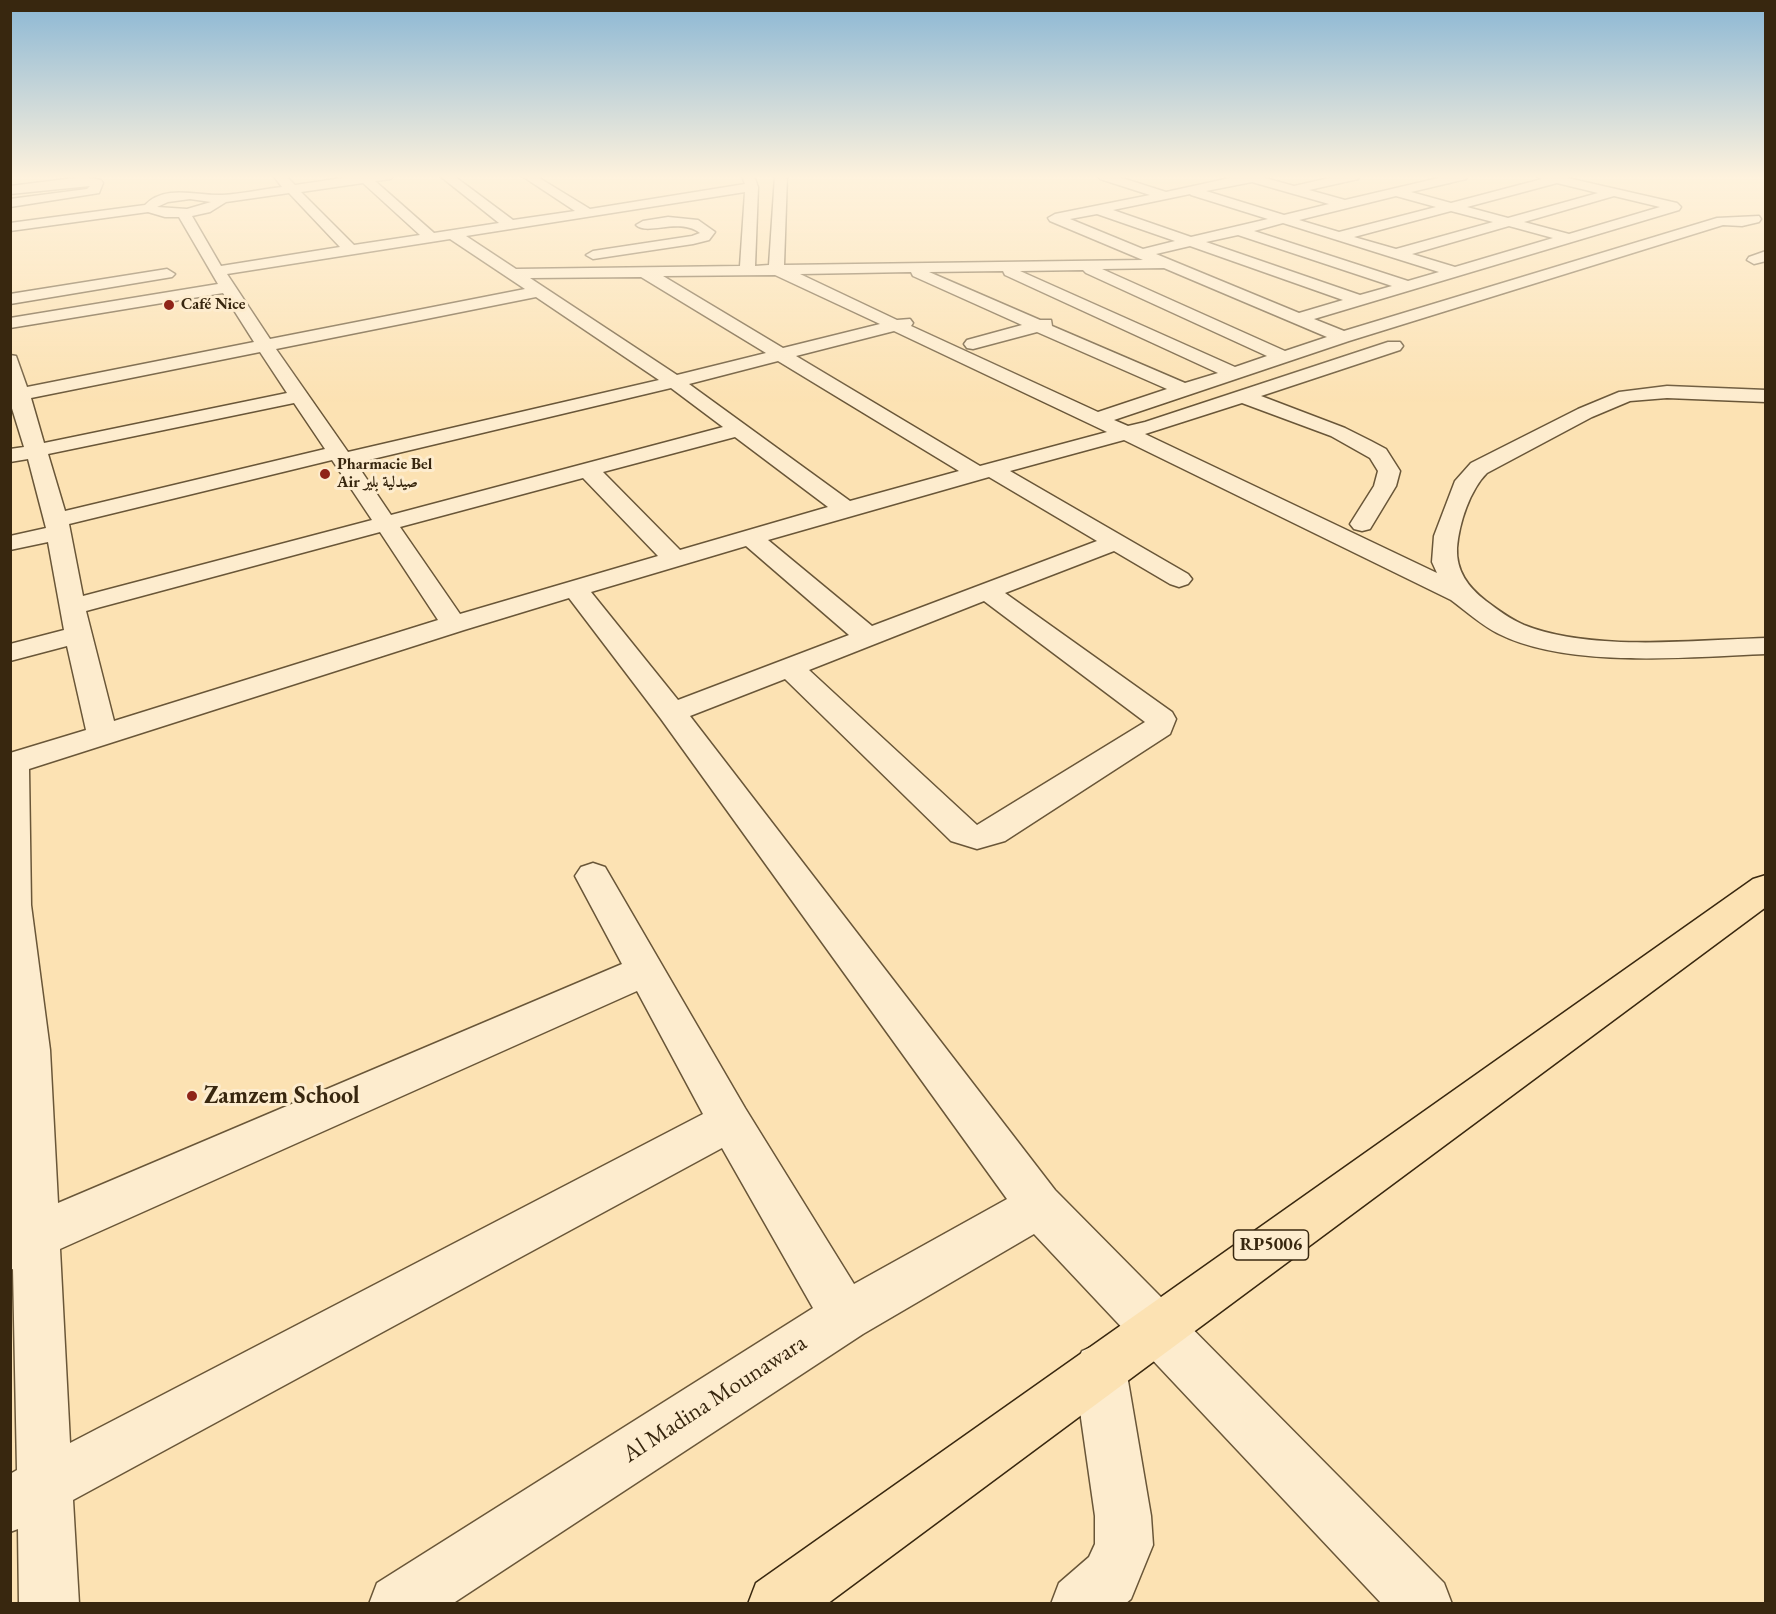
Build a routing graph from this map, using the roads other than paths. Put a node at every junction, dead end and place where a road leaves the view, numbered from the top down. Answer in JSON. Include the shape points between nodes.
{"nodes":[{"id":1,"x":205,"y":251,"type":"edge"},
{"id":2,"x":343,"y":251,"type":"edge"},
{"id":3,"x":482,"y":251,"type":"edge"},
{"id":4,"x":621,"y":251,"type":"edge"},
{"id":5,"x":748,"y":251,"type":"edge"},
{"id":6,"x":778,"y":251,"type":"edge"},
{"id":7,"x":1134,"y":251,"type":"edge"},
{"id":8,"x":1151,"y":251,"type":"edge"},
{"id":9,"x":1218,"y":251,"type":"edge"},
{"id":10,"x":1303,"y":251,"type":"edge"},
{"id":11,"x":1387,"y":251,"type":"edge"},
{"id":12,"x":1405,"y":251,"type":"edge"},
{"id":13,"x":1524,"y":251,"type":"edge"},
{"id":14,"x":478,"y":252,"type":"joint"},
{"id":15,"x":1621,"y":252,"type":"edge"},
{"id":16,"x":1140,"y":254,"type":"junction"},
{"id":17,"x":1396,"y":254,"type":"junction"},
{"id":18,"x":1164,"y":264,"type":"junction"},
{"id":19,"x":1084,"y":267,"type":"junction"},
{"id":20,"x":1000,"y":268,"type":"junction"},
{"id":21,"x":747,"y":269,"type":"junction"},
{"id":22,"x":776,"y":269,"type":"junction"},
{"id":23,"x":908,"y":269,"type":"junction"},
{"id":24,"x":508,"y":271,"type":"junction"},
{"id":25,"x":810,"y":271,"type":"junction"},
{"id":26,"x":180,"y":272,"type":"dead end"},
{"id":27,"x":643,"y":272,"type":"junction"},
{"id":28,"x":1455,"y":272,"type":"junction"},
{"id":29,"x":216,"y":273,"type":"junction"},
{"id":30,"x":1408,"y":286,"type":"junction"},
{"id":31,"x":1505,"y":287,"type":"junction"},
{"id":32,"x":537,"y":292,"type":"junction"},
{"id":33,"x":1148,"y":296,"type":"junction"},
{"id":34,"x":10,"y":299,"type":"edge"},
{"id":35,"x":1359,"y":300,"type":"junction"},
{"id":36,"x":1094,"y":310,"type":"junction"},
{"id":37,"x":1297,"y":319,"type":"junction"},
{"id":38,"x":907,"y":322,"type":"junction"},
{"id":39,"x":10,"y":323,"type":"edge"},
{"id":40,"x":1036,"y":326,"type":"junction"},
{"id":41,"x":1343,"y":338,"type":"junction"},
{"id":42,"x":973,"y":344,"type":"junction"},
{"id":43,"x":1394,"y":346,"type":"dead end"},
{"id":44,"x":266,"y":347,"type":"junction"},
{"id":45,"x":780,"y":353,"type":"junction"},
{"id":46,"x":1284,"y":357,"type":"junction"},
{"id":47,"x":10,"y":360,"type":"edge"},
{"id":48,"x":1234,"y":373,"type":"junction"},
{"id":49,"x":673,"y":381,"type":"junction"},
{"id":50,"x":1184,"y":390,"type":"junction"},
{"id":51,"x":15,"y":395,"type":"edge"},
{"id":52,"x":299,"y":396,"type":"junction"},
{"id":53,"x":1243,"y":396,"type":"junction"},
{"id":54,"x":1762,"y":406,"type":"edge"},
{"id":55,"x":1133,"y":424,"type":"junction"},
{"id":56,"x":736,"y":430,"type":"junction"},
{"id":57,"x":37,"y":451,"type":"junction"},
{"id":58,"x":10,"y":456,"type":"edge"},
{"id":59,"x":340,"y":456,"type":"junction"},
{"id":60,"x":587,"y":469,"type":"junction"},
{"id":61,"x":984,"y":471,"type":"junction"},
{"id":62,"x":1297,"y":494,"type":"dead end"},
{"id":63,"x":846,"y":509,"type":"junction"},
{"id":64,"x":384,"y":523,"type":"junction"},
{"id":65,"x":57,"y":526,"type":"junction"},
{"id":66,"x":751,"y":538,"type":"junction"},
{"id":67,"x":1116,"y":542,"type":"junction"},
{"id":68,"x":10,"y":543,"type":"edge"},
{"id":69,"x":675,"y":559,"type":"junction"},
{"id":70,"x":1444,"y":562,"type":"junction"},
{"id":71,"x":1179,"y":579,"type":"dead end"},
{"id":72,"x":575,"y":589,"type":"junction"},
{"id":73,"x":986,"y":591,"type":"junction"},
{"id":74,"x":1460,"y":594,"type":"junction"},
{"id":75,"x":72,"y":607,"type":"junction"},
{"id":76,"x":454,"y":624,"type":"junction"},
{"id":77,"x":79,"y":634,"type":"junction"},
{"id":78,"x":869,"y":638,"type":"junction"},
{"id":79,"x":1766,"y":646,"type":"edge"},
{"id":80,"x":10,"y":653,"type":"edge"},
{"id":81,"x":791,"y":669,"type":"junction"},
{"id":82,"x":672,"y":712,"type":"junction"},
{"id":83,"x":102,"y":735,"type":"junction"},
{"id":84,"x":12,"y":764,"type":"edge"},
{"id":85,"x":593,"y":876,"type":"dead end"},
{"id":86,"x":1766,"y":888,"type":"edge"},
{"id":87,"x":12,"y":905,"type":"edge"},
{"id":88,"x":646,"y":970,"type":"junction"},
{"id":89,"x":20,"y":1053,"type":"edge"},
{"id":90,"x":730,"y":1122,"type":"junction"},
{"id":91,"x":1039,"y":1206,"type":"junction"},
{"id":92,"x":23,"y":1241,"type":"edge"},
{"id":93,"x":845,"y":1316,"type":"junction"},
{"id":94,"x":1156,"y":1328,"type":"junction"},
{"id":95,"x":1100,"y":1369,"type":"junction"},
{"id":96,"x":28,"y":1496,"type":"edge"},
{"id":97,"x":49,"y":1604,"type":"edge"},
{"id":98,"x":398,"y":1604,"type":"edge"},
{"id":99,"x":777,"y":1604,"type":"edge"},
{"id":100,"x":1080,"y":1604,"type":"edge"},
{"id":101,"x":1423,"y":1604,"type":"edge"}],
"edges":[{"from":1,"to":29,"type":"street"},
{"from":2,"to":29,"type":"street"},
{"from":3,"to":14,"type":"street"},
{"from":4,"to":24,"type":"street"},
{"from":5,"to":21,"type":"street"},
{"from":6,"to":22,"type":"street"},
{"from":7,"to":16,"type":"street"},
{"from":8,"to":16,"type":"street"},
{"from":9,"to":35,"type":"street"},
{"from":10,"to":30,"type":"street"},
{"from":11,"to":17,"type":"street"},
{"from":12,"to":17,"type":"street"},
{"from":13,"to":28,"type":"street"},
{"from":14,"to":24,"type":"street"},
{"from":15,"to":31,"type":"street"},
{"from":16,"to":18,"type":"street"},
{"from":17,"to":28,"type":"street"},
{"from":18,"to":19,"type":"street"},
{"from":18,"to":37,"type":"street"},
{"from":19,"to":20,"type":"street"},
{"from":19,"to":33,"type":"street"},
{"from":20,"to":23,"type":"street"},
{"from":20,"to":36,"type":"street"},
{"from":21,"to":22,"type":"street"},
{"from":21,"to":27,"type":"street"},
{"from":22,"to":25,"type":"street"},
{"from":22,"to":38,"type":"street"},
{"from":23,"to":25,"type":"street"},
{"from":23,"to":40,"type":"street"},
{"from":24,"to":27,"type":"street"},
{"from":24,"to":32,"type":"street"},
{"from":25,"to":38,"type":"street"},
{"from":26,"to":34,"type":"street"},
{"from":27,"to":45,"type":"street"},
{"from":28,"to":30,"type":"street"},
{"from":28,"to":31,"type":"street"},
{"from":29,"to":39,"type":"street"},
{"from":29,"to":44,"type":"street"},
{"from":30,"to":35,"type":"street"},
{"from":31,"to":41,"type":"street"},
{"from":32,"to":44,"type":"street"},
{"from":32,"to":49,"type":"street","via":[[558,302]]},
{"from":33,"to":36,"type":"street"},
{"from":33,"to":46,"type":"street"},
{"from":35,"to":37,"type":"street"},
{"from":36,"to":40,"type":"street"},
{"from":36,"to":48,"type":"street"},
{"from":37,"to":41,"type":"street"},
{"from":38,"to":42,"type":"street"},
{"from":38,"to":45,"type":"street"},
{"from":38,"to":55,"type":"street","via":[[1097,419]]},
{"from":40,"to":42,"type":"street"},
{"from":40,"to":50,"type":"street"},
{"from":41,"to":46,"type":"street"},
{"from":42,"to":55,"type":"street"},
{"from":43,"to":53,"type":"street"},
{"from":44,"to":51,"type":"street"},
{"from":44,"to":52,"type":"street"},
{"from":45,"to":49,"type":"street"},
{"from":45,"to":61,"type":"street"},
{"from":46,"to":48,"type":"street"},
{"from":47,"to":51,"type":"street"},
{"from":48,"to":50,"type":"street"},
{"from":49,"to":56,"type":"street"},
{"from":49,"to":59,"type":"street"},
{"from":50,"to":55,"type":"street"},
{"from":51,"to":57,"type":"street"},
{"from":52,"to":57,"type":"street"},
{"from":52,"to":59,"type":"street"},
{"from":53,"to":55,"type":"street"},
{"from":53,"to":70,"type":"street","via":[[1338,432],[1378,454],[1389,471],[1385,486],[1351,520]]},
{"from":54,"to":70,"type":"street","via":[[1733,396],[1667,392],[1626,396],[1593,409],[1479,468],[1466,481],[1446,536]]},
{"from":55,"to":61,"type":"street"},
{"from":55,"to":62,"type":"street"},
{"from":55,"to":74,"type":"street"},
{"from":56,"to":60,"type":"street"},
{"from":56,"to":63,"type":"street"},
{"from":57,"to":58,"type":"street"},
{"from":57,"to":65,"type":"street"},
{"from":59,"to":64,"type":"street"},
{"from":59,"to":65,"type":"street"},
{"from":60,"to":64,"type":"street"},
{"from":60,"to":69,"type":"street"},
{"from":61,"to":63,"type":"street"},
{"from":61,"to":67,"type":"street"},
{"from":63,"to":66,"type":"street"},
{"from":64,"to":75,"type":"street"},
{"from":64,"to":76,"type":"street"},
{"from":65,"to":68,"type":"street"},
{"from":65,"to":75,"type":"street"},
{"from":66,"to":69,"type":"street"},
{"from":66,"to":78,"type":"street"},
{"from":67,"to":71,"type":"street"},
{"from":67,"to":73,"type":"street"},
{"from":69,"to":72,"type":"street"},
{"from":70,"to":74,"type":"street"},
{"from":72,"to":76,"type":"street"},
{"from":72,"to":82,"type":"street"},
{"from":73,"to":78,"type":"street"},
{"from":73,"to":81,"type":"street","via":[[1161,719],[1159,727],[993,833],[977,837],[963,833]]},
{"from":74,"to":79,"type":"street","via":[[1516,631],[1566,644],[1638,648]]},
{"from":75,"to":77,"type":"street"},
{"from":76,"to":83,"type":"street"},
{"from":77,"to":80,"type":"street"},
{"from":77,"to":83,"type":"street"},
{"from":78,"to":81,"type":"street"},
{"from":81,"to":82,"type":"street"},
{"from":82,"to":91,"type":"street"},
{"from":83,"to":84,"type":"street"},
{"from":84,"to":87,"type":"street"},
{"from":85,"to":88,"type":"street"},
{"from":86,"to":94,"type":"main road","number":"RP5006"},
{"from":87,"to":89,"type":"street"},
{"from":88,"to":90,"type":"street"},
{"from":88,"to":92,"type":"street"},
{"from":89,"to":92,"type":"street"},
{"from":90,"to":93,"type":"street"},
{"from":90,"to":96,"type":"street"},
{"from":91,"to":93,"type":"street","name":"Al Madina Mounawara"},
{"from":91,"to":94,"type":"street"},
{"from":92,"to":96,"type":"street"},
{"from":93,"to":98,"type":"street","name":"Al Madina Mounawara"},
{"from":94,"to":95,"type":"main road","number":"RP5006"},
{"from":94,"to":101,"type":"street"},
{"from":95,"to":99,"type":"main road","number":"RP5006"},
{"from":95,"to":100,"type":"street","via":[[1124,1545],[1110,1578]]},
{"from":96,"to":97,"type":"street"}]}
